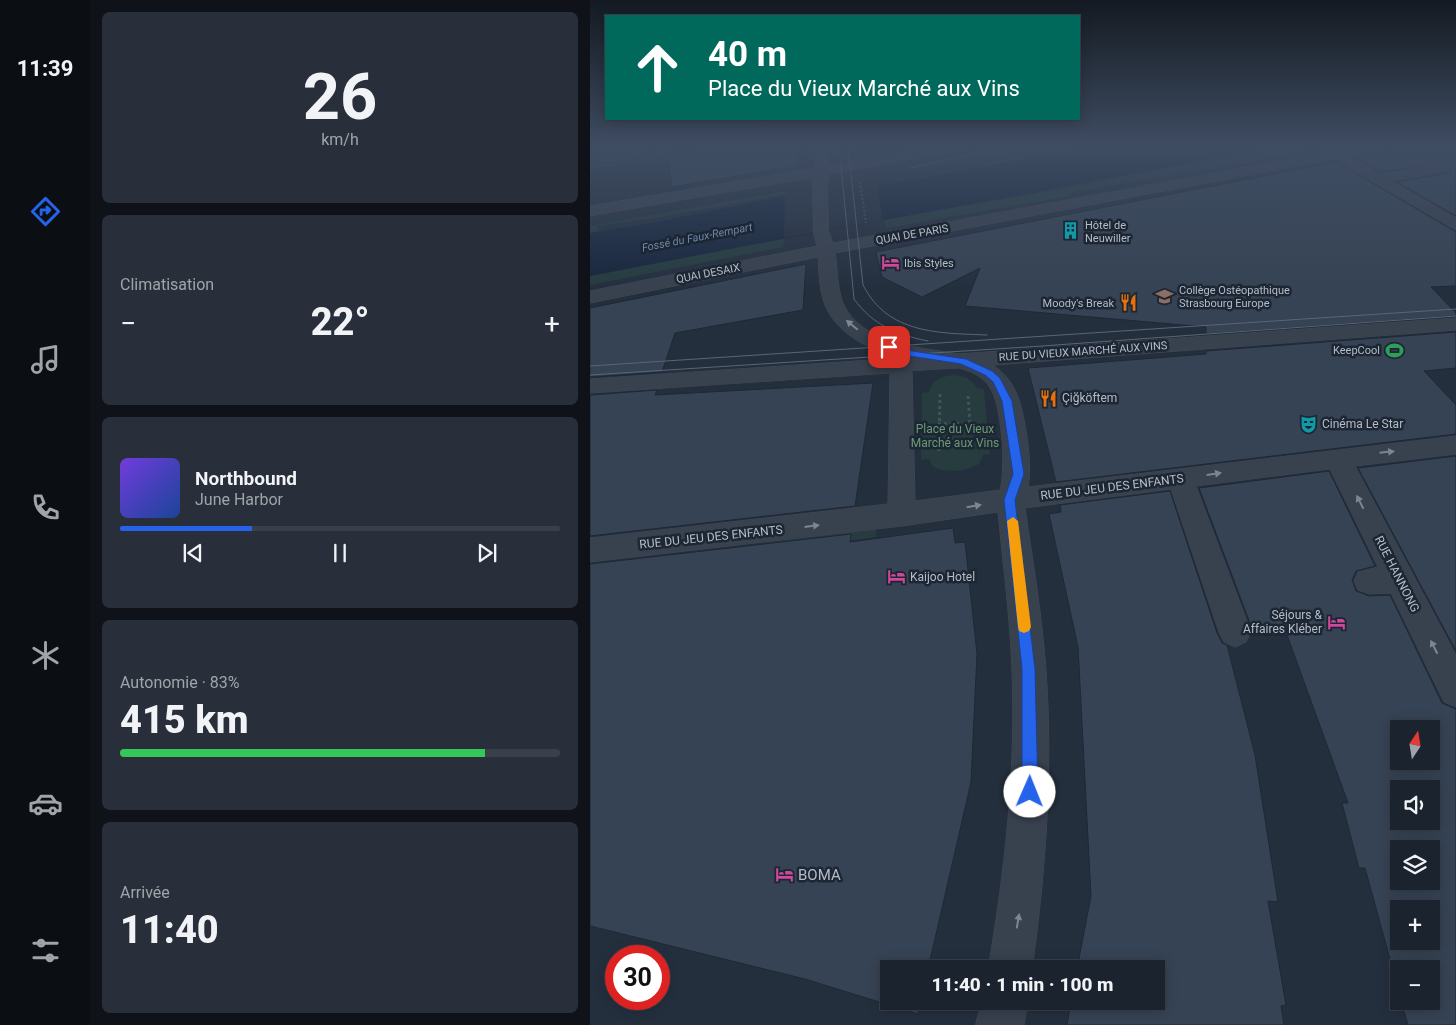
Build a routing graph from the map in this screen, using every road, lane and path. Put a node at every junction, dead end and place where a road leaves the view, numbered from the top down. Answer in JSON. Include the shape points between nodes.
{"nodes":[{"id":1,"x":713,"y":194,"type":"edge"},
{"id":2,"x":821,"y":194,"type":"edge"},
{"id":3,"x":862,"y":194,"type":"edge"},
{"id":4,"x":1125,"y":194,"type":"edge"},
{"id":5,"x":1402,"y":194,"type":"edge"},
{"id":6,"x":590,"y":211,"type":"edge"},
{"id":7,"x":866,"y":223,"type":"dead end"},
{"id":8,"x":1456,"y":225,"type":"edge"},
{"id":9,"x":824,"y":240,"type":"junction"},
{"id":10,"x":590,"y":296,"type":"edge"},
{"id":11,"x":1456,"y":324,"type":"edge"},
{"id":12,"x":963,"y":361,"type":"junction"},
{"id":13,"x":901,"y":365,"type":"junction"},
{"id":14,"x":590,"y":386,"type":"edge"},
{"id":15,"x":942,"y":389,"type":"dead end"},
{"id":16,"x":966,"y":391,"type":"dead end"},
{"id":17,"x":970,"y":423,"type":"junction"},
{"id":18,"x":938,"y":424,"type":"junction"},
{"id":19,"x":1456,"y":445,"type":"edge"},
{"id":20,"x":972,"y":450,"type":"dead end"},
{"id":21,"x":939,"y":451,"type":"dead end"},
{"id":22,"x":1338,"y":458,"type":"junction"},
{"id":23,"x":1180,"y":478,"type":"junction"},
{"id":24,"x":1010,"y":500,"type":"junction"},
{"id":25,"x":902,"y":515,"type":"junction"},
{"id":26,"x":590,"y":550,"type":"edge"},
{"id":27,"x":1400,"y":579,"type":"junction"},
{"id":28,"x":1369,"y":581,"type":"dead end"},
{"id":29,"x":1235,"y":632,"type":"dead end"},
{"id":30,"x":1456,"y":690,"type":"edge"},
{"id":31,"x":1011,"y":960,"type":"edge"},
{"id":32,"x":1002,"y":1010,"type":"edge"},
{"id":33,"x":1000,"y":1025,"type":"edge"}],
"edges":[{"from":1,"to":6,"type":"street"},
{"from":2,"to":9,"type":"street","bridge":true},
{"from":3,"to":7,"type":"path","bridge":true},
{"from":4,"to":9,"type":"street","name":"QUAI DE PARIS","via":[[1070,206]]},
{"from":5,"to":8,"type":"street"},
{"from":9,"to":10,"type":"street","name":"QUAI DESAIX"},
{"from":12,"to":9,"type":"street","one_way":true,"via":[[910,354],[863,334],[840,315],[830,292]]},
{"from":11,"to":12,"type":"street","name":"RUE DU VIEUX MARCHÉ AUX VINS"},
{"from":12,"to":13,"type":"street","name":"RUE DU VIEUX MARCHÉ AUX VINS"},
{"from":12,"to":24,"type":"street","via":[[988,373],[1003,388],[1019,474]]},
{"from":13,"to":14,"type":"street","name":"RUE DU VIEUX MARCHÉ AUX VINS"},
{"from":13,"to":25,"type":"street"},
{"from":15,"to":18,"type":"path","via":[[938,398]]},
{"from":16,"to":17,"type":"path"},
{"from":17,"to":18,"type":"path"},
{"from":17,"to":20,"type":"path"},
{"from":18,"to":21,"type":"path"},
{"from":22,"to":19,"type":"street","name":"RUE DU JEU DES ENFANTS","one_way":true},
{"from":23,"to":22,"type":"street","name":"RUE DU JEU DES ENFANTS","one_way":true},
{"from":27,"to":22,"type":"street","name":"RUE HANNONG","one_way":true},
{"from":23,"to":24,"type":"street","name":"RUE DU JEU DES ENFANTS"},
{"from":23,"to":29,"type":"street"},
{"from":25,"to":24,"type":"street","name":"RUE DU JEU DES ENFANTS","one_way":true},
{"from":31,"to":24,"type":"street","one_way":true,"via":[[1026,851],[1031,742],[1028,669]]},
{"from":26,"to":25,"type":"street","name":"RUE DU JEU DES ENFANTS","one_way":true},
{"from":27,"to":28,"type":"street"},
{"from":30,"to":27,"type":"street","name":"RUE HANNONG","one_way":true},
{"from":32,"to":33,"type":"street"}]}
